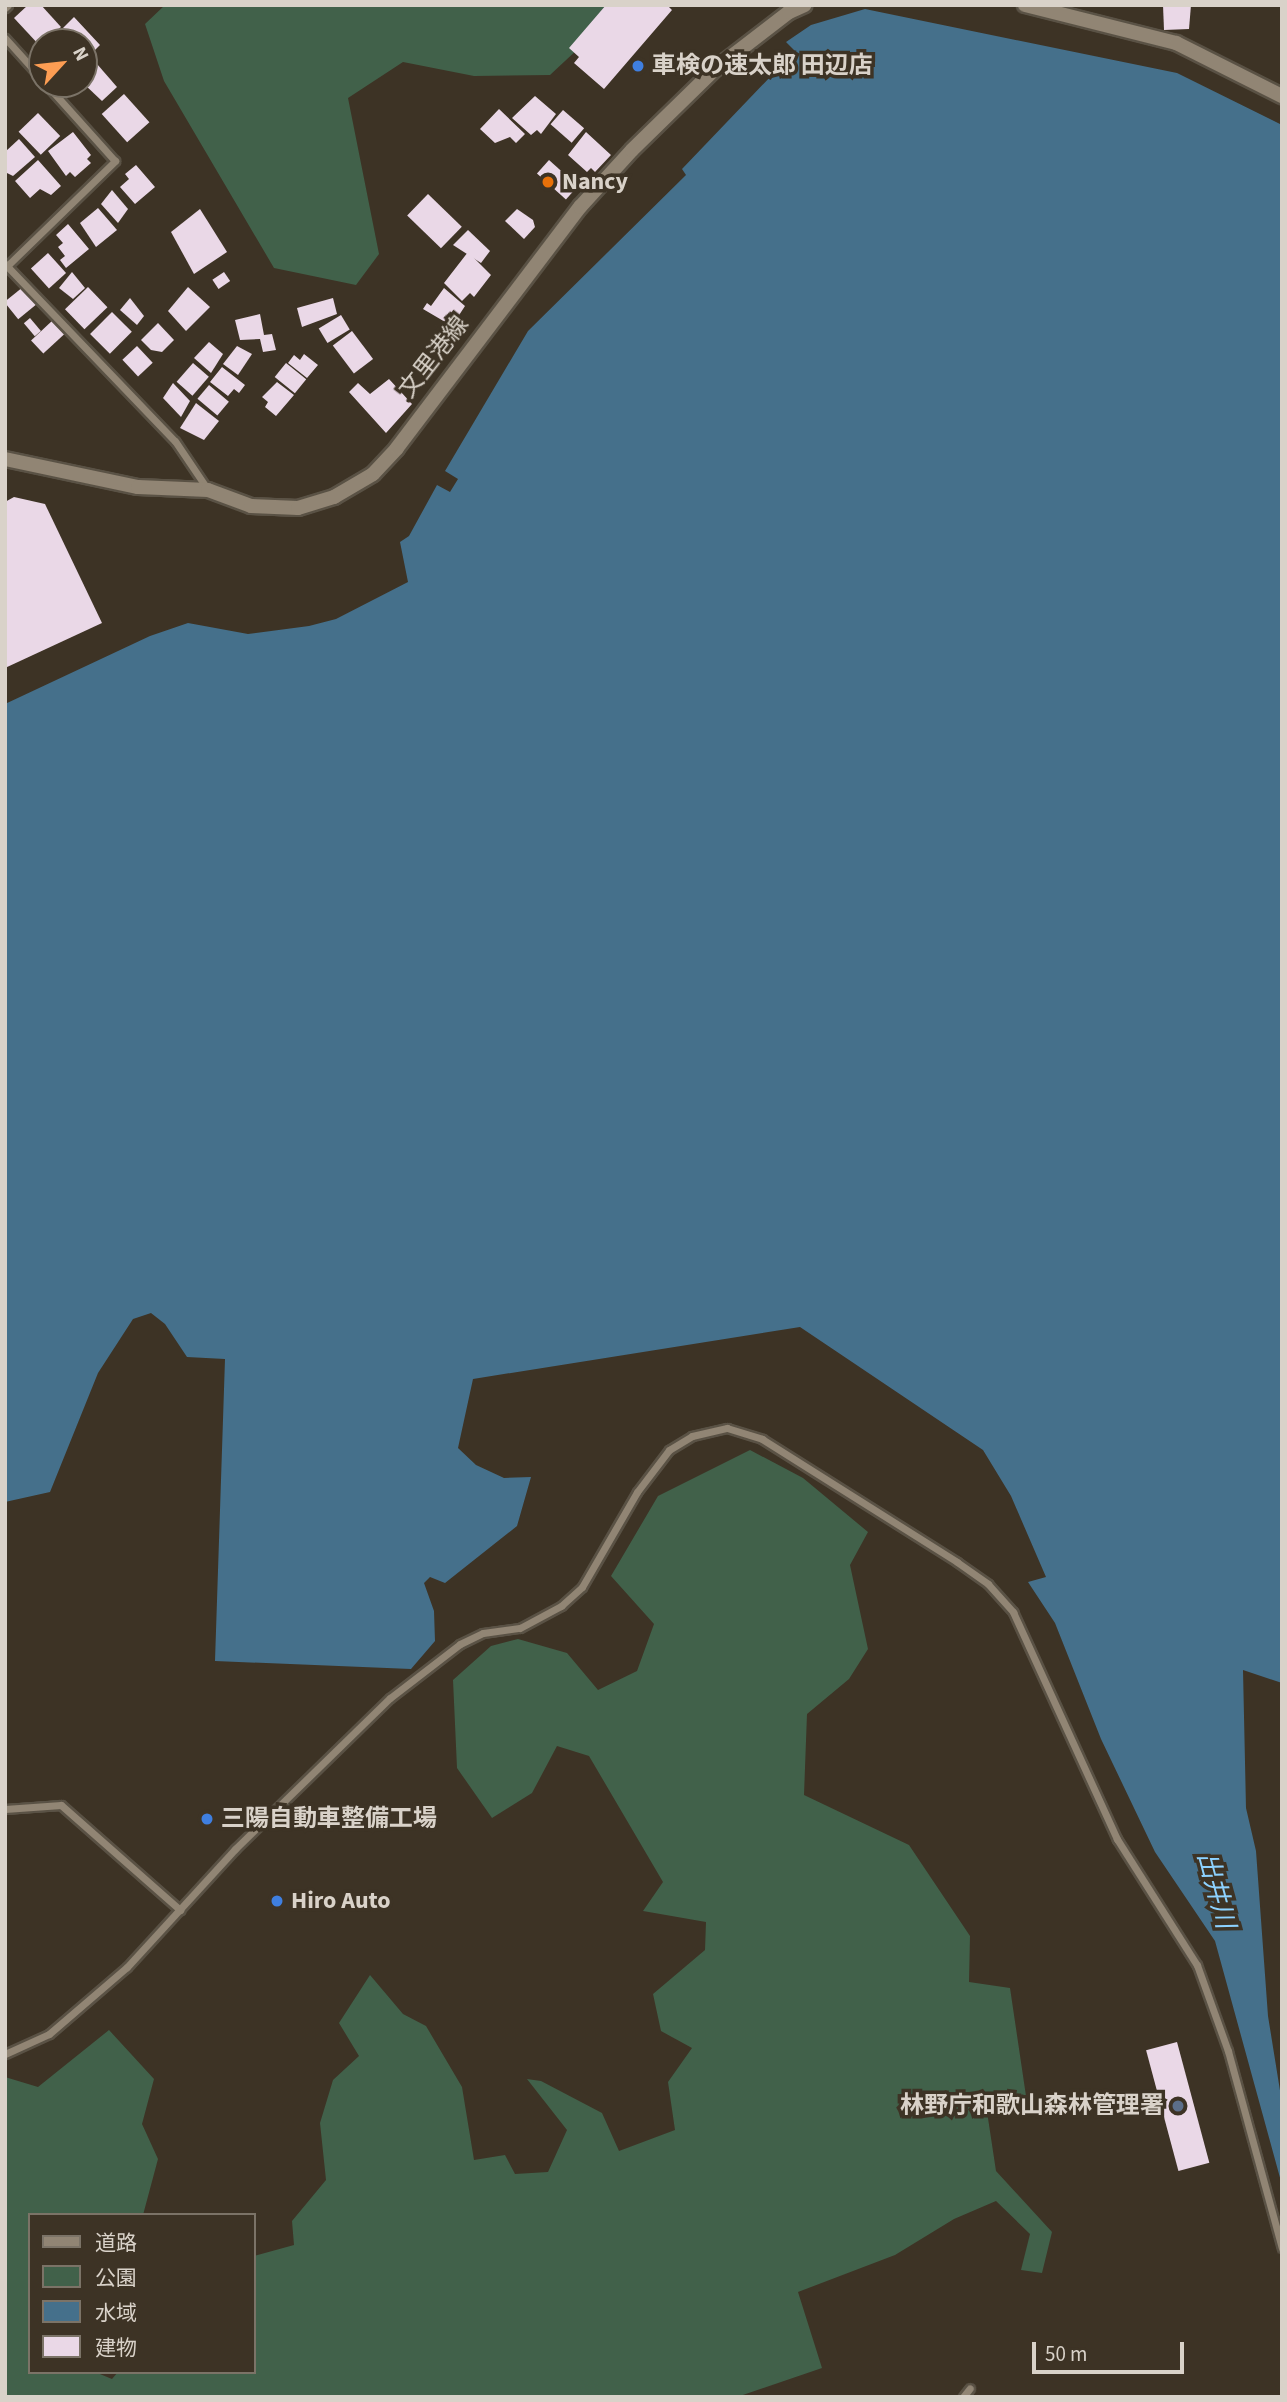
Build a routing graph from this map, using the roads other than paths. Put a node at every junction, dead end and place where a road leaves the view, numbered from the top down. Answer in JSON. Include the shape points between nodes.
{"nodes":[{"id":1,"x":805,"y":5,"type":"edge"},
{"id":2,"x":1025,"y":5,"type":"edge"},
{"id":3,"x":5,"y":38,"type":"edge"},
{"id":4,"x":28,"y":63,"type":"edge"},
{"id":5,"x":1282,"y":96,"type":"edge"},
{"id":6,"x":59,"y":98,"type":"edge"},
{"id":7,"x":6,"y":265,"type":"edge"},
{"id":8,"x":5,"y":459,"type":"edge"},
{"id":9,"x":208,"y":490,"type":"junction"},
{"id":10,"x":5,"y":1809,"type":"edge"},
{"id":11,"x":180,"y":1910,"type":"junction"},
{"id":12,"x":5,"y":2054,"type":"edge"},
{"id":13,"x":1282,"y":2248,"type":"edge"},
{"id":14,"x":970,"y":2388,"type":"dead end"},
{"id":15,"x":963,"y":2397,"type":"edge"}],
"edges":[{"from":1,"to":9,"type":"main road","name":"文里港線","via":[[789,12],[715,69],[606,178],[373,474],[334,497],[298,508],[251,506]]},
{"from":2,"to":5,"type":"main road","via":[[1176,43]]},
{"from":3,"to":4,"type":"street"},
{"from":6,"to":7,"type":"street","via":[[115,161]]},
{"from":7,"to":9,"type":"street","via":[[175,441]]},
{"from":8,"to":9,"type":"main road","name":"文里港線","via":[[138,487]]},
{"from":10,"to":11,"type":"street","via":[[61,1805]]},
{"from":11,"to":12,"type":"street","via":[[49,2034]]},
{"from":11,"to":13,"type":"street","via":[[235,1849],[390,1698],[460,1644],[484,1633],[520,1628],[561,1606],[582,1587],[638,1492],[669,1450],[692,1436],[727,1429],[762,1438],[978,1577],[1013,1612],[1117,1839],[1197,1965],[1228,2051]]},
{"from":14,"to":15,"type":"street"}]}
